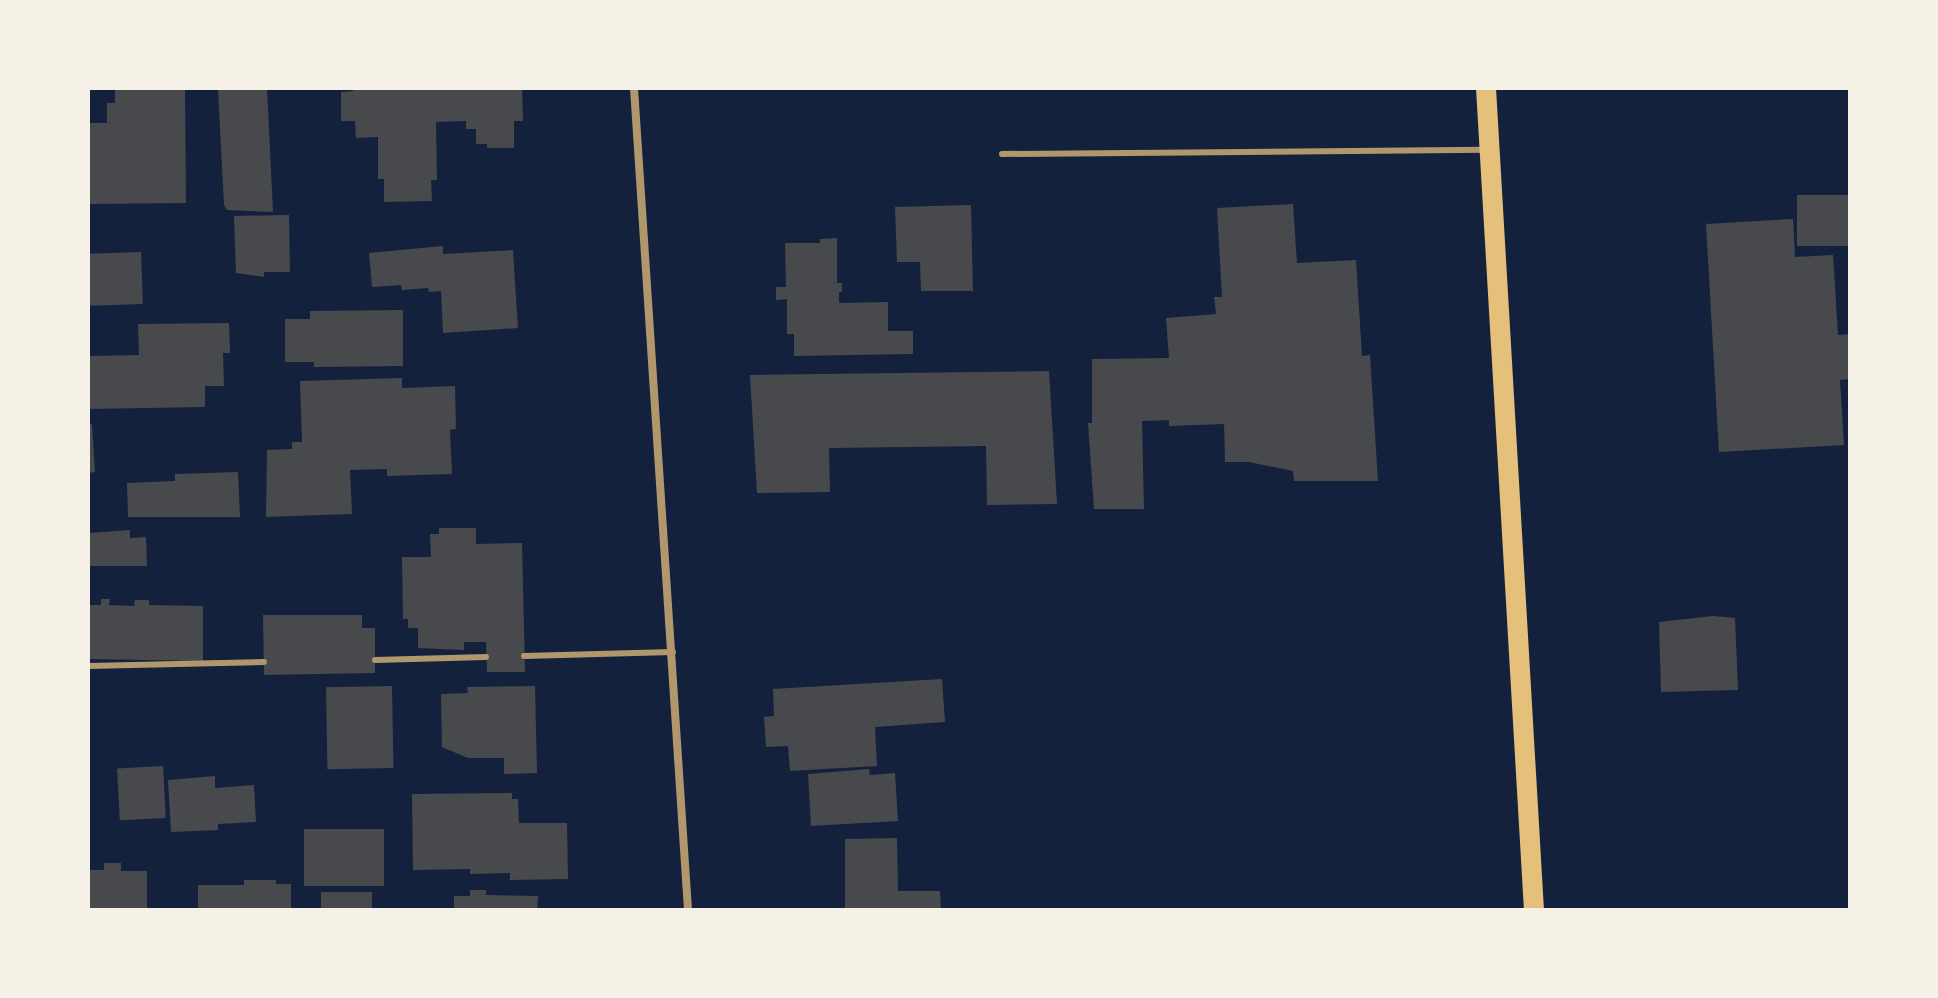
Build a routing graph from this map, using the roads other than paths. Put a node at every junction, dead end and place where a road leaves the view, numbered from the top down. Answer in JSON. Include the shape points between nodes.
{"nodes":[{"id":1,"x":634,"y":88,"type":"edge"},
{"id":2,"x":1486,"y":88,"type":"edge"},
{"id":3,"x":1490,"y":150,"type":"junction"},
{"id":4,"x":1002,"y":154,"type":"dead end"},
{"id":5,"x":673,"y":652,"type":"junction"},
{"id":6,"x":524,"y":656,"type":"dead end"},
{"id":7,"x":486,"y":657,"type":"dead end"},
{"id":8,"x":375,"y":660,"type":"dead end"},
{"id":9,"x":264,"y":662,"type":"dead end"},
{"id":10,"x":88,"y":666,"type":"edge"},
{"id":11,"x":688,"y":910,"type":"edge"},
{"id":12,"x":1534,"y":910,"type":"edge"}],
"edges":[{"from":1,"to":5,"type":"street"},
{"from":2,"to":3,"type":"main road"},
{"from":3,"to":4,"type":"lane"},
{"from":3,"to":12,"type":"main road"},
{"from":5,"to":6,"type":"lane"},
{"from":5,"to":11,"type":"street"},
{"from":7,"to":8,"type":"lane"},
{"from":9,"to":10,"type":"lane"}]}
